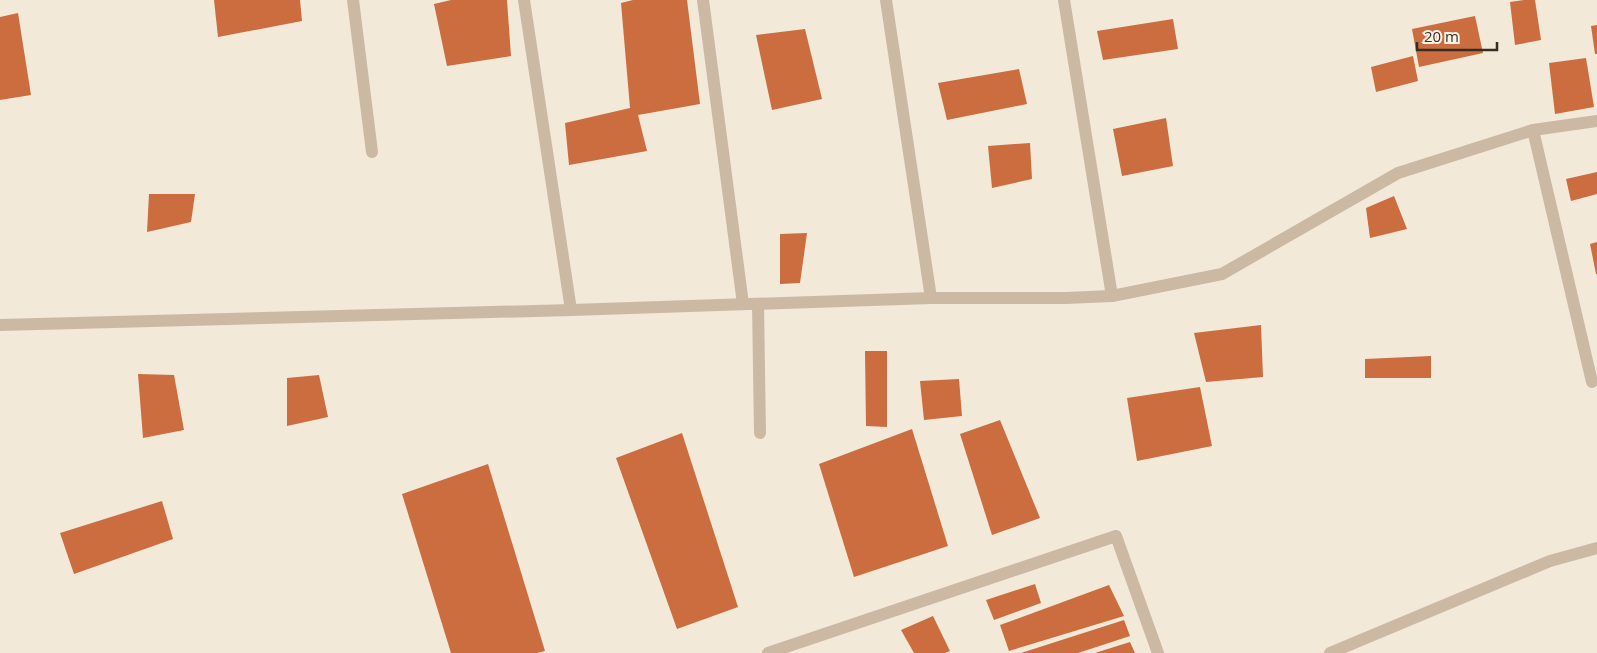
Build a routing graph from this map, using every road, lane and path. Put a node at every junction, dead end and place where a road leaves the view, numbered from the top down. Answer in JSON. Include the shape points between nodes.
{"nodes":[{"id":1,"x":353,"y":0,"type":"edge"},
{"id":2,"x":524,"y":0,"type":"edge"},
{"id":3,"x":702,"y":0,"type":"edge"},
{"id":4,"x":886,"y":0,"type":"edge"},
{"id":5,"x":1064,"y":0,"type":"edge"},
{"id":6,"x":1597,"y":121,"type":"edge"},
{"id":7,"x":1533,"y":130,"type":"junction"},
{"id":8,"x":372,"y":152,"type":"dead end"},
{"id":9,"x":1112,"y":296,"type":"junction"},
{"id":10,"x":931,"y":298,"type":"junction"},
{"id":11,"x":743,"y":304,"type":"junction"},
{"id":12,"x":758,"y":304,"type":"junction"},
{"id":13,"x":571,"y":310,"type":"junction"},
{"id":14,"x":0,"y":325,"type":"edge"},
{"id":15,"x":1592,"y":382,"type":"dead end"},
{"id":16,"x":760,"y":433,"type":"dead end"},
{"id":17,"x":1597,"y":548,"type":"edge"},
{"id":18,"x":768,"y":653,"type":"edge"},
{"id":19,"x":1158,"y":653,"type":"edge"},
{"id":20,"x":1330,"y":653,"type":"edge"}],
"edges":[{"from":1,"to":8,"type":"street"},
{"from":2,"to":13,"type":"street"},
{"from":3,"to":11,"type":"street"},
{"from":4,"to":10,"type":"street"},
{"from":5,"to":9,"type":"street"},
{"from":6,"to":7,"type":"street"},
{"from":7,"to":9,"type":"street","via":[[1398,173],[1222,274]]},
{"from":7,"to":15,"type":"street"},
{"from":9,"to":10,"type":"street"},
{"from":10,"to":12,"type":"street"},
{"from":11,"to":12,"type":"street"},
{"from":11,"to":13,"type":"street"},
{"from":12,"to":16,"type":"street"},
{"from":13,"to":14,"type":"street"},
{"from":17,"to":20,"type":"street","via":[[1550,562]]},
{"from":18,"to":19,"type":"street","via":[[1116,536]]}]}
